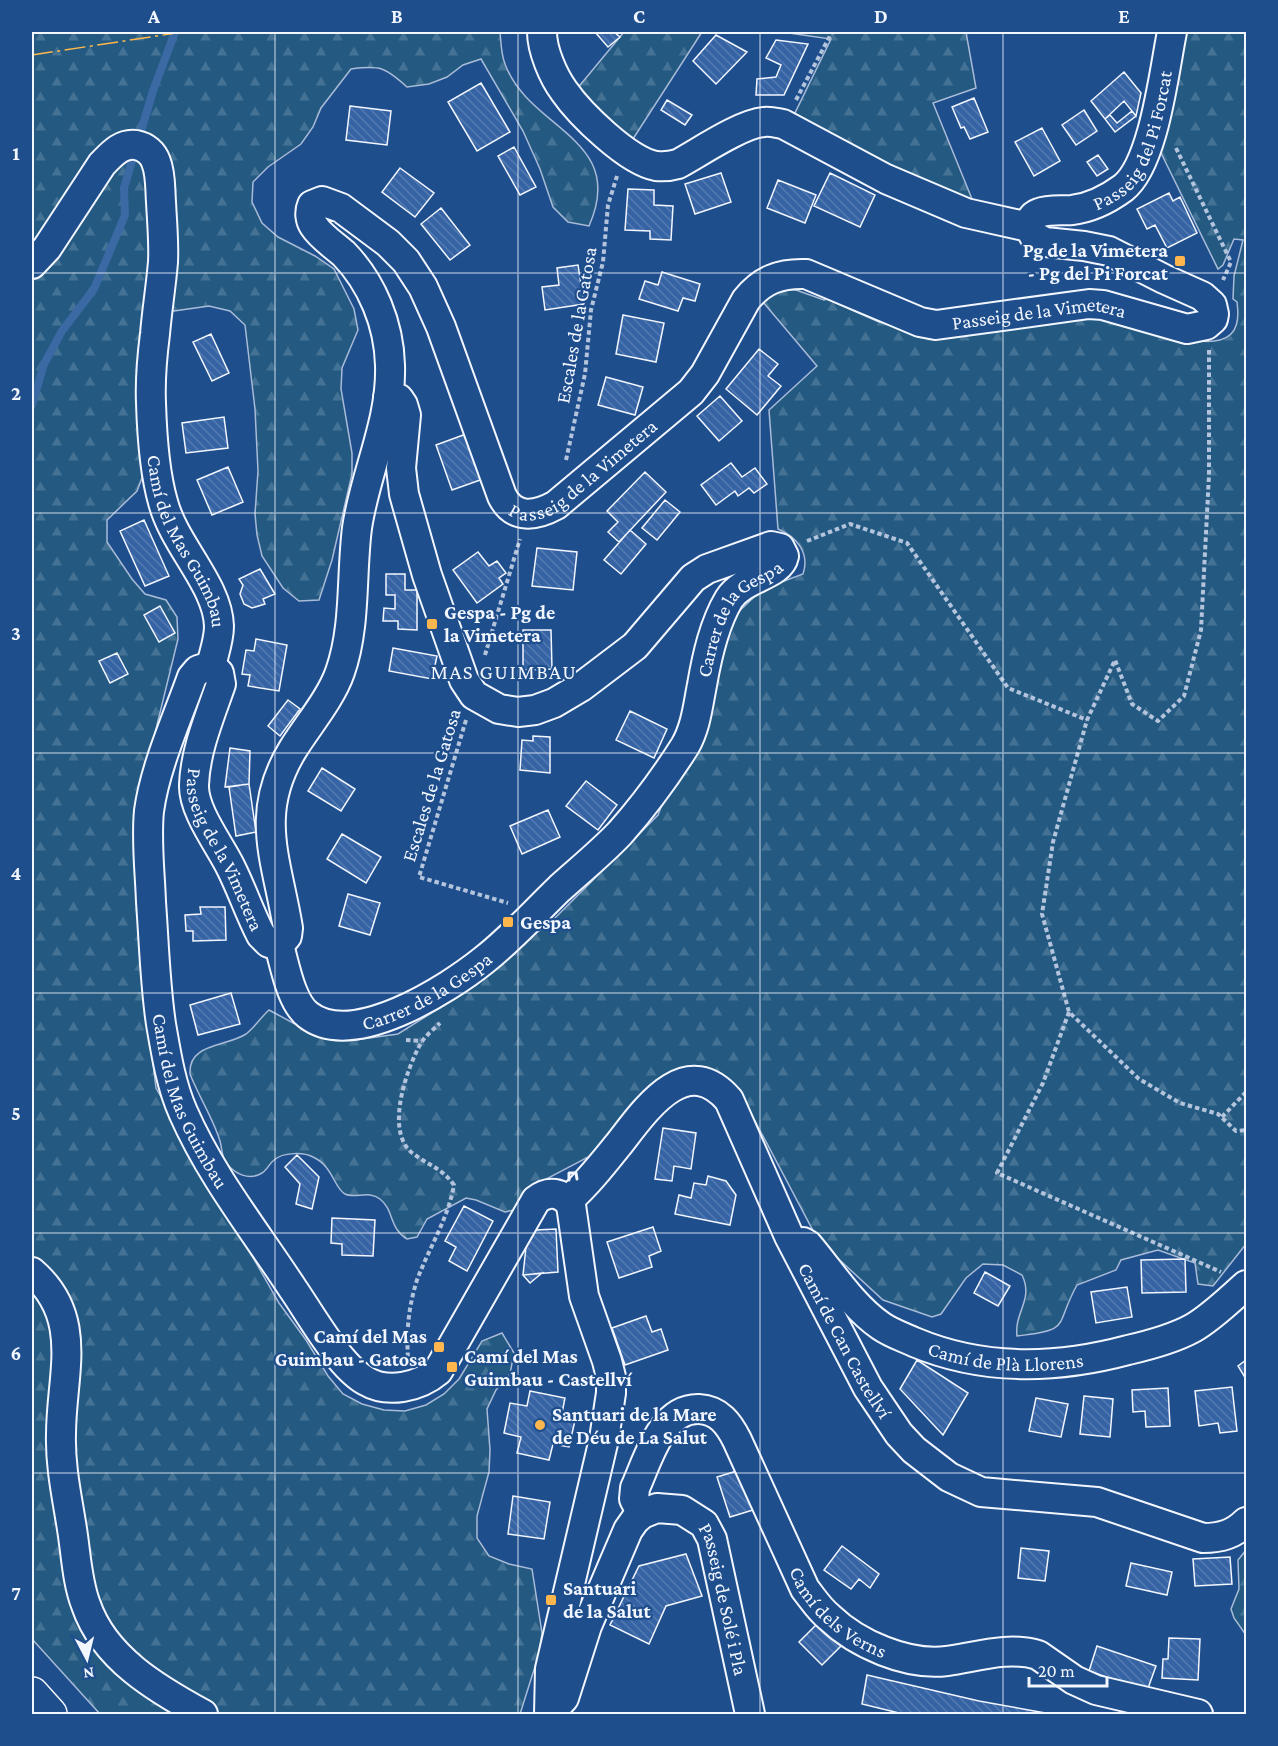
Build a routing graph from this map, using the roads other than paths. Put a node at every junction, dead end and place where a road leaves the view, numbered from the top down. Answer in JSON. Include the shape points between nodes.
{"nodes":[{"id":1,"x":542,"y":32,"type":"edge"},
{"id":2,"x":1172,"y":32,"type":"edge"},
{"id":3,"x":1029,"y":227,"type":"junction"},
{"id":4,"x":32,"y":264,"type":"edge"},
{"id":5,"x":388,"y":398,"type":"junction"},
{"id":6,"x":211,"y":666,"type":"junction"},
{"id":7,"x":279,"y":945,"type":"junction"},
{"id":8,"x":568,"y":1201,"type":"junction"},
{"id":9,"x":789,"y":1236,"type":"junction"},
{"id":10,"x":32,"y":1272,"type":"edge"},
{"id":11,"x":1236,"y":1279,"type":"edge"},
{"id":12,"x":642,"y":1514,"type":"junction"},
{"id":13,"x":1246,"y":1522,"type":"edge"},
{"id":14,"x":32,"y":1694,"type":"edge"},
{"id":15,"x":50,"y":1714,"type":"edge"},
{"id":16,"x":203,"y":1714,"type":"edge"},
{"id":17,"x":550,"y":1714,"type":"edge"},
{"id":18,"x":750,"y":1714,"type":"edge"},
{"id":19,"x":1198,"y":1714,"type":"edge"}],
"edges":[{"from":1,"to":3,"type":"street","via":[[550,64],[563,90],[585,116],[648,164],[678,164],[750,125],[783,124],[886,179],[956,209]]},
{"from":2,"to":3,"type":"street","name":"Passeig del Pi Forcat","via":[[1153,126],[1141,164],[1125,187],[1096,203],[1039,213]]},
{"from":3,"to":5,"type":"street","name":"Passeig de la Vimetera","via":[[1034,236],[1046,242],[1109,251],[1202,296],[1211,314],[1197,328],[1187,329],[1103,305],[1085,304],[936,325],[920,322],[806,274],[777,276],[765,281],[746,300],[691,392],[556,505],[527,515],[512,510],[502,496],[441,327],[414,272],[393,247],[358,219],[327,201],[316,202],[310,209],[312,222],[360,273],[381,314],[390,366]]},
{"from":4,"to":6,"type":"street","name":"Camí del Mas Guimbau","via":[[113,152],[133,145],[151,152],[160,176],[163,232],[151,384],[157,468],[163,503],[176,537],[216,606],[218,637]]},
{"from":5,"to":7,"type":"street","name":"Passeig de la Vimetera","via":[[357,527],[345,656],[333,689],[284,764],[272,796],[270,828],[275,870],[288,928]]},
{"from":5,"to":7,"type":"street","name":"Carrer de la Gespa","via":[[399,399],[406,410],[401,468],[404,494],[464,681],[474,694],[500,709],[535,710],[554,704],[581,687],[635,646],[693,578],[707,569],[766,547],[776,546],[784,556],[782,564],[734,592],[712,642],[686,744],[641,808],[619,834],[485,960],[392,1014],[335,1026],[305,1013],[286,974]]},
{"from":6,"to":7,"type":"street","name":"Passeig de la Vimetera","via":[[219,673],[221,684],[198,755],[195,796],[261,935],[269,943]]},
{"from":6,"to":8,"type":"street","name":"Camí del Mas Guimbau","via":[[198,670],[192,677],[154,785],[148,836],[161,1024],[175,1089],[211,1169],[350,1369],[368,1382],[387,1387],[410,1385],[438,1371],[536,1200],[552,1193]]},
{"from":8,"to":9,"type":"street","name":"Camí de Can Castellví","via":[[651,1103],[671,1087],[694,1081],[715,1086],[729,1100]]},
{"from":8,"to":17,"type":"street","via":[[584,1296],[607,1361],[611,1392],[604,1439],[550,1669]]},
{"from":9,"to":11,"type":"street","name":"Camí de Plà Llorens","via":[[808,1245],[860,1307],[883,1327],[930,1348],[980,1361],[1054,1364],[1146,1346],[1194,1327]]},
{"from":9,"to":13,"type":"street","name":"Camí de Can Castellví","via":[[884,1413],[914,1450],[949,1477],[981,1492],[1081,1499],[1108,1505],[1203,1538],[1231,1533]]},
{"from":10,"to":16,"type":"street","via":[[49,1290],[66,1334],[68,1354],[60,1434],[63,1476],[86,1605],[99,1632],[134,1670]]},
{"from":12,"to":17,"type":"street","via":[[628,1530],[586,1626],[564,1698]]},
{"from":12,"to":18,"type":"street","name":"Passeig de Solé i Pla","via":[[657,1508],[682,1510],[698,1518],[709,1531]]},
{"from":12,"to":19,"type":"street","name":"Camí dels Verns","via":[[634,1499],[635,1488],[664,1428],[687,1410],[707,1410],[724,1419],[737,1440],[805,1588],[829,1618],[845,1630],[885,1651],[933,1662],[1013,1651],[1031,1653],[1096,1690]]},
{"from":14,"to":15,"type":"highway"}]}
